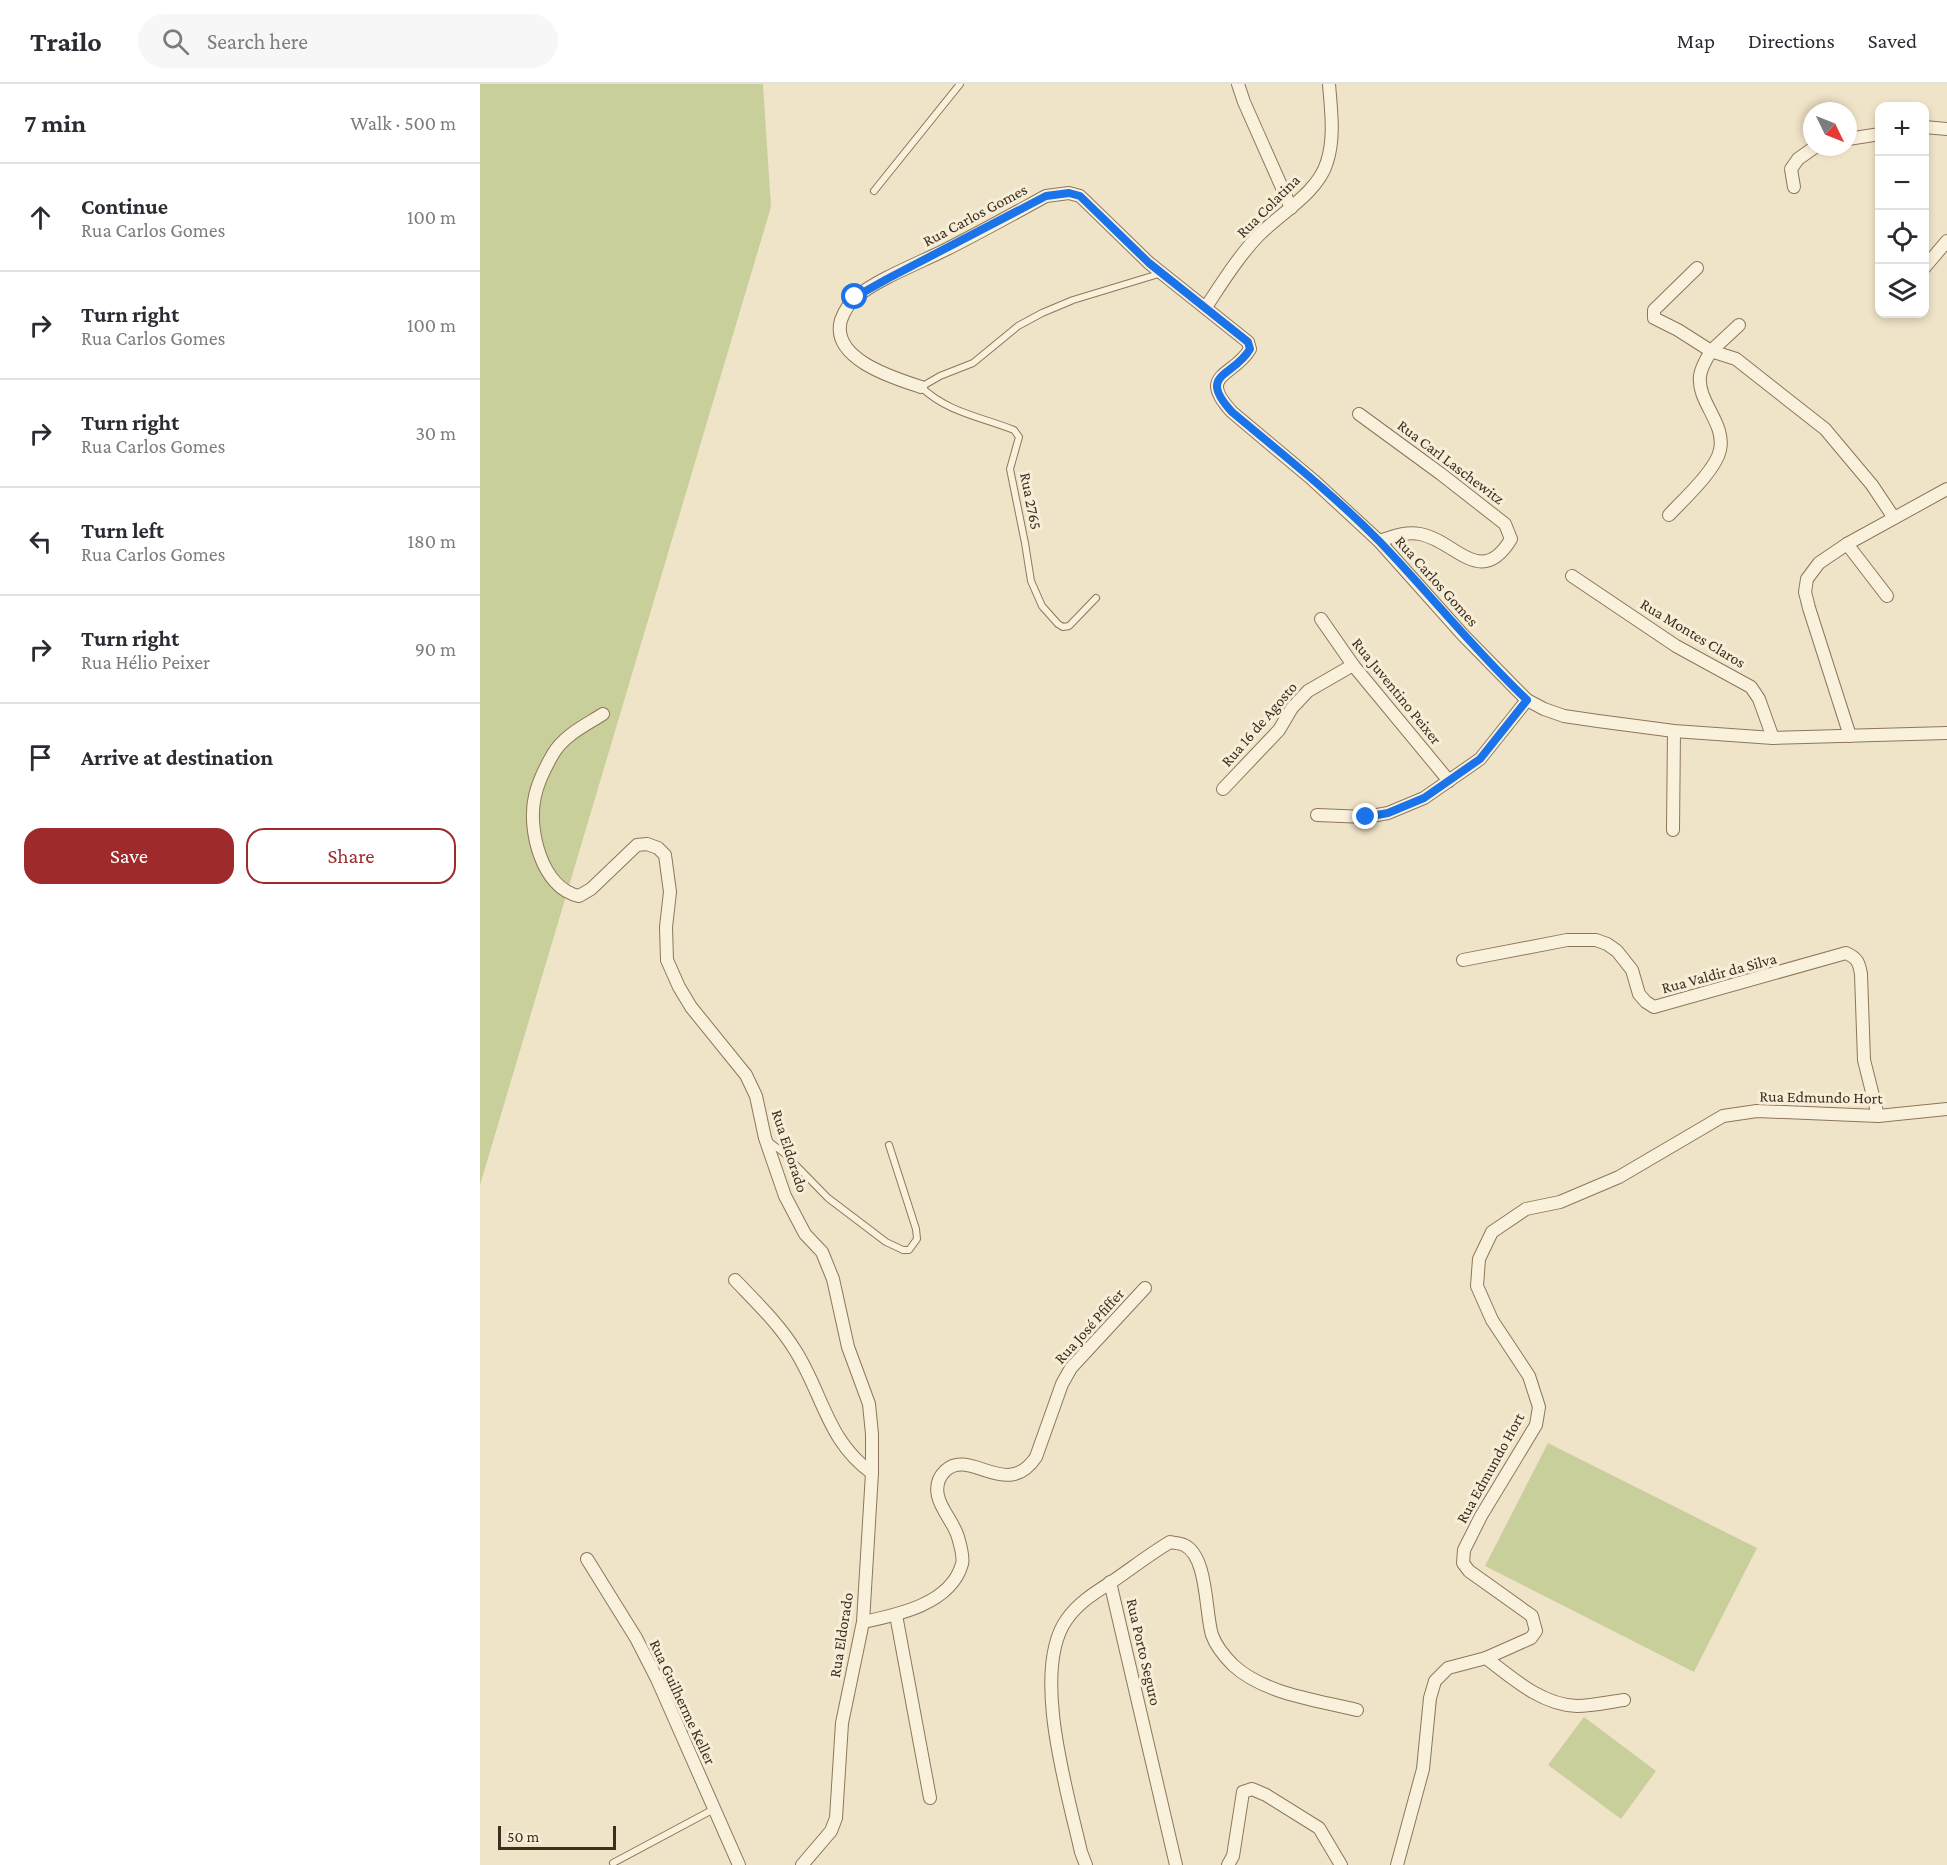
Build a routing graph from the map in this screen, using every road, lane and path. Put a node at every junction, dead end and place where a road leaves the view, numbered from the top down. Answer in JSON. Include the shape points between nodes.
{"nodes":[{"id":1,"x":960,"y":84,"type":"edge"},
{"id":2,"x":1238,"y":84,"type":"edge"},
{"id":3,"x":1329,"y":84,"type":"edge"},
{"id":4,"x":1929,"y":127,"type":"edge"},
{"id":5,"x":1947,"y":129,"type":"edge"},
{"id":6,"x":1875,"y":135,"type":"edge"},
{"id":7,"x":1857,"y":138,"type":"edge"},
{"id":8,"x":1803,"y":155,"type":"edge"},
{"id":9,"x":1794,"y":188,"type":"dead end"},
{"id":10,"x":874,"y":191,"type":"dead end"},
{"id":11,"x":1291,"y":208,"type":"junction"},
{"id":12,"x":1947,"y":241,"type":"edge"},
{"id":13,"x":1927,"y":264,"type":"edge"},
{"id":14,"x":1697,"y":268,"type":"dead end"},
{"id":15,"x":1163,"y":272,"type":"junction"},
{"id":16,"x":1206,"y":307,"type":"junction"},
{"id":17,"x":1739,"y":325,"type":"dead end"},
{"id":18,"x":1711,"y":351,"type":"junction"},
{"id":19,"x":921,"y":387,"type":"junction"},
{"id":20,"x":1359,"y":414,"type":"dead end"},
{"id":21,"x":1947,"y":489,"type":"edge"},
{"id":22,"x":1669,"y":515,"type":"dead end"},
{"id":23,"x":1894,"y":518,"type":"junction"},
{"id":24,"x":1379,"y":542,"type":"junction"},
{"id":25,"x":1847,"y":544,"type":"junction"},
{"id":26,"x":1572,"y":576,"type":"dead end"},
{"id":27,"x":1887,"y":596,"type":"dead end"},
{"id":28,"x":1096,"y":598,"type":"dead end"},
{"id":29,"x":1321,"y":620,"type":"dead end"},
{"id":30,"x":1353,"y":665,"type":"junction"},
{"id":31,"x":1527,"y":700,"type":"junction"},
{"id":32,"x":603,"y":714,"type":"dead end"},
{"id":33,"x":1674,"y":731,"type":"junction"},
{"id":34,"x":1947,"y":733,"type":"edge"},
{"id":35,"x":1850,"y":736,"type":"junction"},
{"id":36,"x":1773,"y":738,"type":"junction"},
{"id":37,"x":1449,"y":781,"type":"junction"},
{"id":38,"x":1223,"y":789,"type":"dead end"},
{"id":39,"x":1317,"y":814,"type":"dead end"},
{"id":40,"x":1673,"y":830,"type":"dead end"},
{"id":41,"x":1463,"y":960,"type":"dead end"},
{"id":42,"x":1947,"y":1109,"type":"edge"},
{"id":43,"x":1878,"y":1116,"type":"junction"},
{"id":44,"x":765,"y":1138,"type":"junction"},
{"id":45,"x":889,"y":1145,"type":"dead end"},
{"id":46,"x":735,"y":1280,"type":"dead end"},
{"id":47,"x":1145,"y":1288,"type":"dead end"},
{"id":48,"x":872,"y":1473,"type":"junction"},
{"id":49,"x":587,"y":1559,"type":"dead end"},
{"id":50,"x":1110,"y":1582,"type":"junction"},
{"id":51,"x":896,"y":1615,"type":"junction"},
{"id":52,"x":863,"y":1622,"type":"junction"},
{"id":53,"x":1485,"y":1658,"type":"junction"},
{"id":54,"x":1624,"y":1700,"type":"dead end"},
{"id":55,"x":1358,"y":1710,"type":"dead end"},
{"id":56,"x":930,"y":1798,"type":"dead end"},
{"id":57,"x":714,"y":1809,"type":"junction"},
{"id":58,"x":613,"y":1863,"type":"dead end"},
{"id":59,"x":739,"y":1865,"type":"edge"},
{"id":60,"x":802,"y":1865,"type":"edge"},
{"id":61,"x":1086,"y":1865,"type":"edge"},
{"id":62,"x":1176,"y":1865,"type":"edge"},
{"id":63,"x":1228,"y":1865,"type":"edge"},
{"id":64,"x":1341,"y":1865,"type":"edge"},
{"id":65,"x":1397,"y":1865,"type":"edge"}],
"edges":[{"from":1,"to":10,"type":"lane"},
{"from":2,"to":11,"type":"street"},
{"from":3,"to":11,"type":"street","name":"Rua Colatina","via":[[1333,131],[1327,163]]},
{"from":4,"to":5,"type":"street"},
{"from":6,"to":7,"type":"street"},
{"from":8,"to":9,"type":"street","via":[[1791,169]]},
{"from":11,"to":16,"type":"street","name":"Rua Colatina","via":[[1258,235]]},
{"from":12,"to":13,"type":"street"},
{"from":14,"to":18,"type":"street","via":[[1653,314]]},
{"from":15,"to":16,"type":"street","name":"Rua Carlos Gomes"},
{"from":15,"to":19,"type":"lane","via":[[1042,313],[1018,326],[973,363]]},
{"from":15,"to":19,"type":"street","name":"Rua Carlos Gomes","via":[[1080,196],[1046,196],[855,297],[844,312],[839,327],[844,342],[857,358],[872,369]]},
{"from":16,"to":24,"type":"street","name":"Rua Carlos Gomes","via":[[1248,342],[1250,349],[1217,382],[1222,401]]},
{"from":17,"to":18,"type":"street"},
{"from":18,"to":22,"type":"street","via":[[1700,376],[1704,396],[1717,422],[1720,450],[1702,479]]},
{"from":18,"to":23,"type":"street","via":[[1744,364],[1825,429]]},
{"from":19,"to":28,"type":"lane","name":"Rua 2765","via":[[933,399],[1014,430],[1019,437],[1010,469],[1031,581],[1042,606],[1063,627],[1069,626]]},
{"from":20,"to":24,"type":"street","name":"Rua Carl Laschewitz","via":[[1504,524],[1511,539],[1493,560],[1473,561],[1424,534],[1400,534]]},
{"from":21,"to":23,"type":"street"},
{"from":23,"to":25,"type":"street"},
{"from":24,"to":31,"type":"street","name":"Rua Carlos Gomes"},
{"from":25,"to":27,"type":"street"},
{"from":25,"to":35,"type":"street","via":[[1819,563],[1807,579],[1805,592]]},
{"from":26,"to":36,"type":"street","name":"Rua Montes Claros","via":[[1676,646],[1751,687],[1760,699]]},
{"from":29,"to":30,"type":"street","name":"Rua Juventino Peixer"},
{"from":30,"to":37,"type":"street","name":"Rua Juventino Peixer"},
{"from":30,"to":38,"type":"street","name":"Rua 16 de Agosto","via":[[1308,691],[1279,730]]},
{"from":31,"to":33,"type":"street","name":"Rua Carlos Gomes","via":[[1564,716]]},
{"from":31,"to":37,"type":"street","via":[[1480,759]]},
{"from":32,"to":44,"type":"street","name":"Rua Eldorado","via":[[570,734],[554,752],[535,797],[533,828],[539,851],[560,888],[579,896],[637,845],[647,844],[665,855],[670,892],[667,960],[691,1007],[747,1075]]},
{"from":33,"to":36,"type":"street","name":"Rua Carlos Gomes"},
{"from":33,"to":40,"type":"street"},
{"from":34,"to":35,"type":"street","name":"Rua Carlos Gomes"},
{"from":35,"to":36,"type":"street","name":"Rua Carlos Gomes"},
{"from":37,"to":39,"type":"street","via":[[1424,798],[1388,813],[1366,817]]},
{"from":41,"to":43,"type":"street","name":"Rua Valdir da Silva","via":[[1567,940],[1596,940],[1617,951],[1632,970],[1640,994],[1654,1007],[1846,953],[1854,956],[1861,974],[1864,1060]]},
{"from":42,"to":43,"type":"street","name":"Rua Edmundo Hort"},
{"from":43,"to":53,"type":"street","name":"Rua Edmundo Hort","via":[[1757,1112],[1723,1116],[1619,1177],[1560,1202],[1526,1209],[1492,1232],[1479,1260],[1477,1286],[1492,1320],[1529,1376],[1539,1407],[1536,1425],[1481,1516],[1464,1550],[1463,1563],[1469,1572],[1532,1616],[1536,1631],[1531,1638]]},
{"from":44,"to":45,"type":"lane","via":[[828,1198],[886,1242],[909,1250],[917,1239]]},
{"from":44,"to":48,"type":"street","name":"Rua Eldorado","via":[[785,1196],[806,1234],[822,1252],[833,1279],[848,1347],[869,1404]]},
{"from":46,"to":48,"type":"street","via":[[795,1350],[835,1433],[857,1462]]},
{"from":47,"to":51,"type":"street","name":"Rua José Pfiffer","via":[[1071,1368],[1031,1465],[1005,1475],[968,1465],[954,1465],[945,1472],[938,1483],[939,1499],[958,1536],[963,1562],[944,1591]]},
{"from":48,"to":52,"type":"street","name":"Rua Eldorado"},
{"from":49,"to":57,"type":"street","name":"Rua Guilherme Keller","via":[[657,1679]]},
{"from":50,"to":55,"type":"street","name":"Rua Porto Seguro","via":[[1170,1542],[1183,1545],[1193,1552],[1200,1568],[1212,1634],[1231,1663],[1264,1685]]},
{"from":50,"to":61,"type":"street","via":[[1080,1603],[1067,1618],[1054,1652],[1051,1692],[1057,1739]]},
{"from":50,"to":62,"type":"street","name":"Rua Porto Seguro"},
{"from":51,"to":52,"type":"street","name":"Rua José Pfiffer"},
{"from":51,"to":56,"type":"street"},
{"from":52,"to":60,"type":"street","name":"Rua Eldorado","via":[[842,1723],[836,1818],[831,1831]]},
{"from":53,"to":54,"type":"street","via":[[1526,1689],[1550,1700],[1576,1706]]},
{"from":53,"to":65,"type":"street","name":"Rua Edmundo Hort","via":[[1448,1668],[1435,1681],[1423,1768]]},
{"from":57,"to":58,"type":"lane"},
{"from":57,"to":59,"type":"street","name":"Rua Guilherme Keller"},
{"from":63,"to":64,"type":"street","via":[[1233,1856],[1243,1792],[1252,1790],[1319,1828]]}]}
